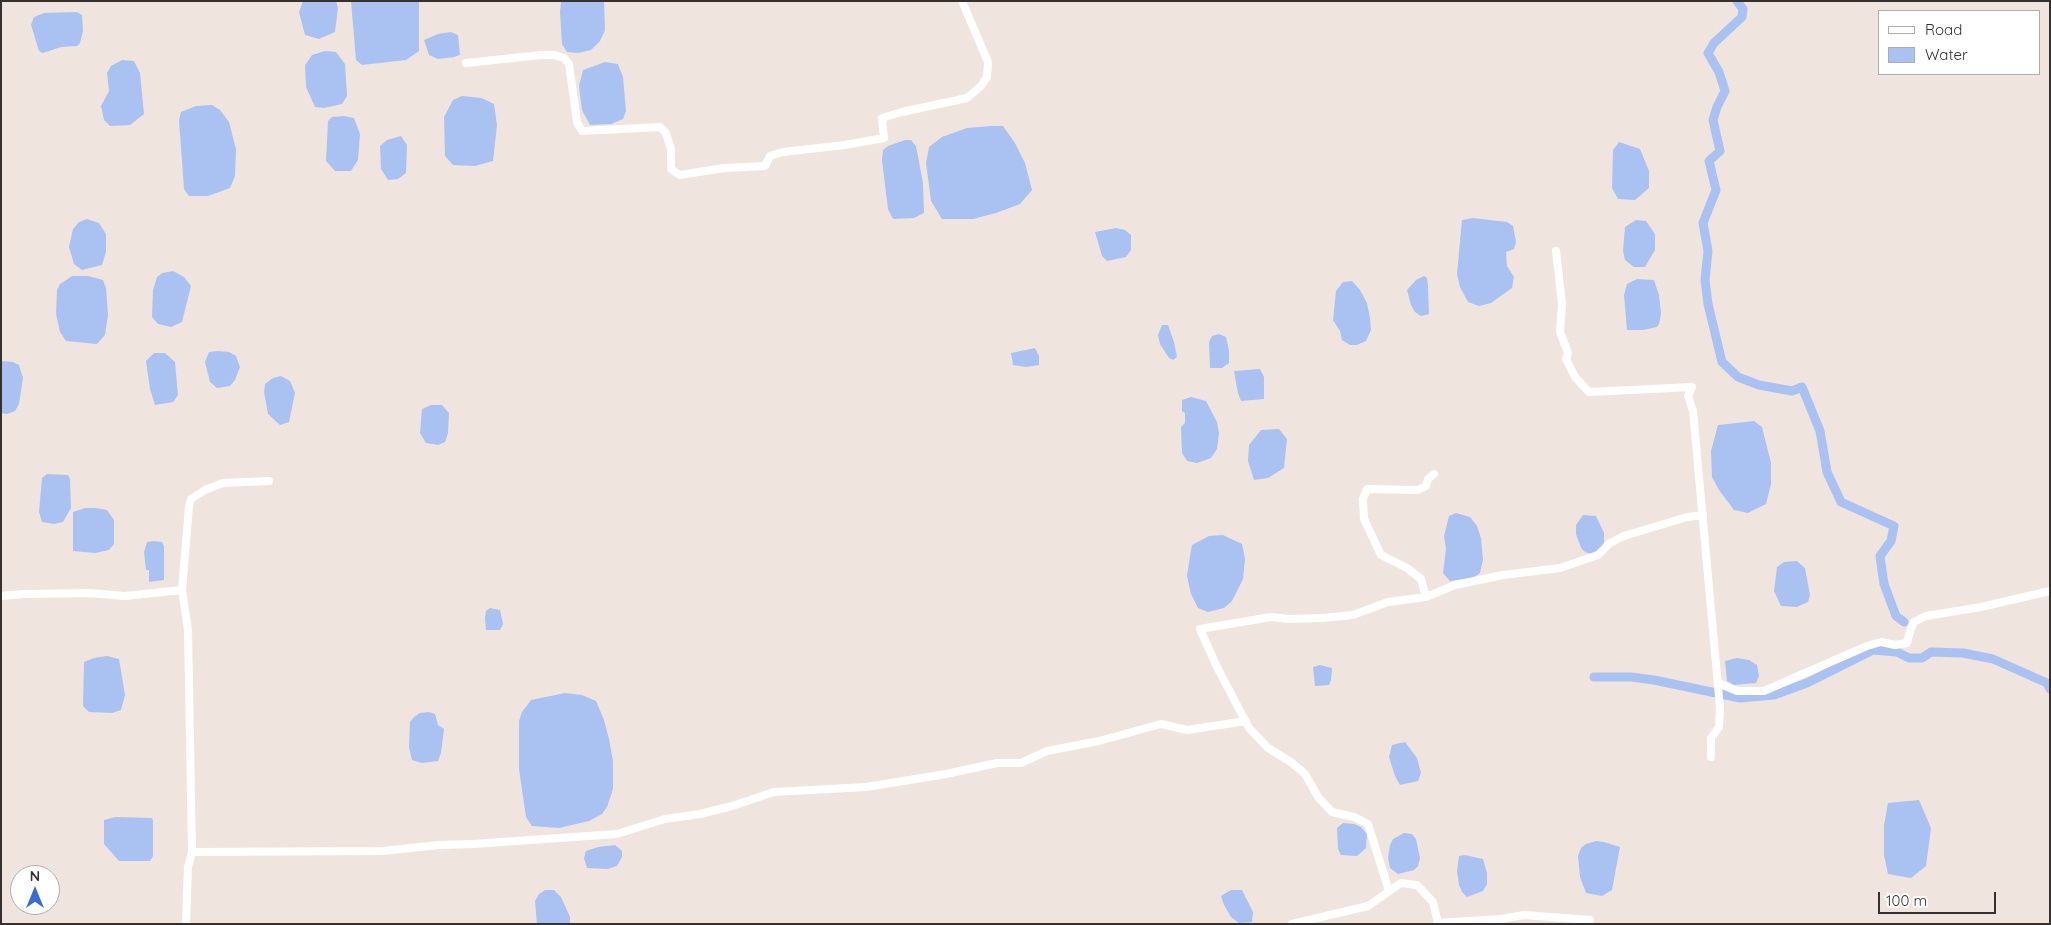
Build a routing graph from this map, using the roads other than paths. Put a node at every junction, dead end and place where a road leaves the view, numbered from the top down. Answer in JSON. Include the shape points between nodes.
{"nodes":[{"id":1,"x":962,"y":1,"type":"edge"},
{"id":2,"x":466,"y":64,"type":"dead end"},
{"id":3,"x":1556,"y":251,"type":"dead end"},
{"id":4,"x":1434,"y":474,"type":"dead end"},
{"id":5,"x":270,"y":481,"type":"dead end"},
{"id":6,"x":1703,"y":515,"type":"junction"},
{"id":7,"x":182,"y":590,"type":"junction"},
{"id":8,"x":2050,"y":591,"type":"edge"},
{"id":9,"x":1,"y":596,"type":"edge"},
{"id":10,"x":1426,"y":597,"type":"junction"},
{"id":11,"x":1718,"y":683,"type":"junction"},
{"id":12,"x":1246,"y":721,"type":"junction"},
{"id":13,"x":1711,"y":757,"type":"dead end"},
{"id":14,"x":192,"y":852,"type":"junction"},
{"id":15,"x":1389,"y":892,"type":"junction"},
{"id":16,"x":1590,"y":920,"type":"dead end"},
{"id":17,"x":186,"y":924,"type":"edge"},
{"id":18,"x":1292,"y":924,"type":"edge"}],
"edges":[{"from":1,"to":2,"type":"street","via":[[988,62],[987,77],[967,98],[882,118],[884,138],[783,152],[770,156],[765,166],[680,175],[671,169],[671,149],[666,133],[660,127],[582,131],[577,122],[570,64],[564,58],[541,55]]},
{"from":3,"to":6,"type":"street","via":[[1562,304],[1560,332],[1568,353],[1566,359],[1574,376],[1589,392],[1692,387],[1688,396],[1693,411]]},
{"from":4,"to":10,"type":"street","via":[[1426,486],[1418,490],[1367,489],[1363,499],[1364,520],[1381,555],[1421,579]]},
{"from":5,"to":7,"type":"street","via":[[223,483],[191,499]]},
{"from":6,"to":10,"type":"street","via":[[1624,536],[1610,543],[1598,555],[1560,568],[1455,585]]},
{"from":6,"to":11,"type":"street"},
{"from":7,"to":9,"type":"street","via":[[125,596],[90,593]]},
{"from":7,"to":14,"type":"street","via":[[188,630]]},
{"from":8,"to":11,"type":"street","via":[[1926,616],[1914,622],[1907,644],[1881,642],[1867,646],[1764,691],[1737,691]]},
{"from":10,"to":12,"type":"street","via":[[1388,602],[1353,615],[1271,617],[1200,629]]},
{"from":11,"to":13,"type":"street","via":[[1720,727],[1711,738]]},
{"from":12,"to":14,"type":"street","via":[[1187,730],[1161,724],[1047,751],[1021,763],[997,763],[866,787],[774,792],[732,806],[666,819],[617,834],[383,851]]},
{"from":12,"to":15,"type":"street","via":[[1268,748],[1305,774],[1318,797],[1332,812],[1368,824]]},
{"from":14,"to":17,"type":"street","via":[[188,867]]},
{"from":15,"to":16,"type":"street","via":[[1401,883],[1417,885],[1433,902],[1438,923],[1524,915]]},
{"from":15,"to":18,"type":"street","via":[[1368,906]]}]}
